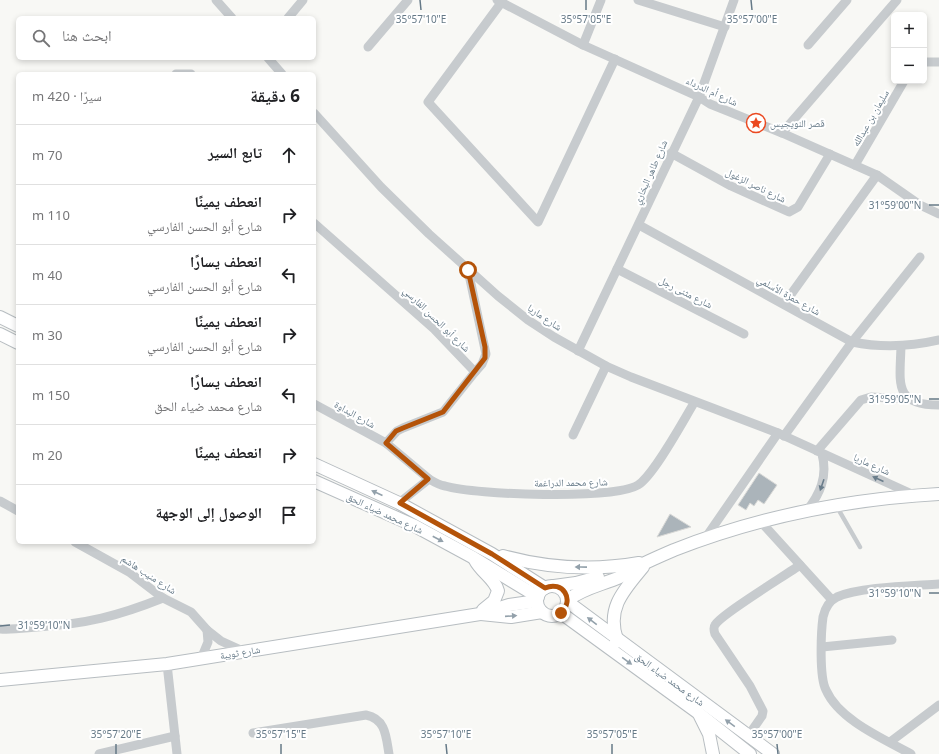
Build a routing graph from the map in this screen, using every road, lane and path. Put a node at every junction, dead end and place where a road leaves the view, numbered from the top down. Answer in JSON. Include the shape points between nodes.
{"nodes":[{"id":1,"x":216,"y":0,"type":"edge"},
{"id":2,"x":303,"y":0,"type":"edge"},
{"id":3,"x":408,"y":0,"type":"edge"},
{"id":4,"x":601,"y":0,"type":"edge"},
{"id":5,"x":638,"y":0,"type":"edge"},
{"id":6,"x":734,"y":0,"type":"edge"},
{"id":7,"x":847,"y":0,"type":"edge"},
{"id":8,"x":897,"y":0,"type":"edge"},
{"id":9,"x":499,"y":1,"type":"edge"},
{"id":10,"x":230,"y":16,"type":"edge"},
{"id":11,"x":290,"y":16,"type":"edge"},
{"id":12,"x":725,"y":27,"type":"junction"},
{"id":13,"x":583,"y":45,"type":"junction"},
{"id":14,"x":808,"y":45,"type":"dead end"},
{"id":15,"x":368,"y":47,"type":"dead end"},
{"id":16,"x":615,"y":59,"type":"junction"},
{"id":17,"x":270,"y":60,"type":"edge"},
{"id":18,"x":927,"y":62,"type":"edge"},
{"id":19,"x":939,"y":62,"type":"edge"},
{"id":20,"x":280,"y":72,"type":"edge"},
{"id":21,"x":902,"y":84,"type":"edge"},
{"id":22,"x":699,"y":97,"type":"junction"},
{"id":23,"x":316,"y":115,"type":"edge"},
{"id":24,"x":782,"y":133,"type":"junction"},
{"id":25,"x":670,"y":154,"type":"junction"},
{"id":26,"x":830,"y":154,"type":"junction"},
{"id":27,"x":855,"y":166,"type":"junction"},
{"id":28,"x":876,"y":176,"type":"junction"},
{"id":29,"x":939,"y":214,"type":"edge"},
{"id":30,"x":316,"y":225,"type":"edge"},
{"id":31,"x":639,"y":225,"type":"junction"},
{"id":32,"x":920,"y":257,"type":"dead end"},
{"id":33,"x":618,"y":268,"type":"junction"},
{"id":34,"x":468,"y":270,"type":"junction"},
{"id":35,"x":784,"y":304,"type":"junction"},
{"id":36,"x":0,"y":317,"type":"edge"},
{"id":37,"x":16,"y":325,"type":"edge"},
{"id":38,"x":0,"y":334,"type":"edge"},
{"id":39,"x":744,"y":334,"type":"dead end"},
{"id":40,"x":939,"y":340,"type":"edge"},
{"id":41,"x":16,"y":342,"type":"edge"},
{"id":42,"x":852,"y":342,"type":"junction"},
{"id":43,"x":901,"y":346,"type":"junction"},
{"id":44,"x":578,"y":350,"type":"junction"},
{"id":45,"x":606,"y":366,"type":"junction"},
{"id":46,"x":475,"y":372,"type":"junction"},
{"id":47,"x":908,"y":399,"type":"junction"},
{"id":48,"x":694,"y":402,"type":"junction"},
{"id":49,"x":316,"y":405,"type":"edge"},
{"id":50,"x":939,"y":405,"type":"edge"},
{"id":51,"x":573,"y":435,"type":"dead end"},
{"id":52,"x":781,"y":435,"type":"junction"},
{"id":53,"x":386,"y":443,"type":"junction"},
{"id":54,"x":819,"y":452,"type":"junction"},
{"id":55,"x":316,"y":465,"type":"edge"},
{"id":56,"x":428,"y":479,"type":"junction"},
{"id":57,"x":316,"y":482,"type":"edge"},
{"id":58,"x":939,"y":494,"type":"edge"},
{"id":59,"x":914,"y":495,"type":"junction"},
{"id":60,"x":0,"y":501,"type":"edge"},
{"id":61,"x":400,"y":503,"type":"junction"},
{"id":62,"x":836,"y":506,"type":"junction"},
{"id":63,"x":16,"y":510,"type":"edge"},
{"id":64,"x":806,"y":512,"type":"junction"},
{"id":65,"x":762,"y":523,"type":"junction"},
{"id":66,"x":704,"y":540,"type":"junction"},
{"id":67,"x":79,"y":544,"type":"edge"},
{"id":68,"x":860,"y":547,"type":"dead end"},
{"id":69,"x":492,"y":554,"type":"junction"},
{"id":70,"x":474,"y":558,"type":"junction"},
{"id":71,"x":648,"y":561,"type":"junction"},
{"id":72,"x":800,"y":565,"type":"junction"},
{"id":73,"x":630,"y":570,"type":"junction"},
{"id":74,"x":939,"y":584,"type":"edge"},
{"id":75,"x":543,"y":597,"type":"junction"},
{"id":76,"x":163,"y":598,"type":"junction"},
{"id":77,"x":832,"y":600,"type":"junction"},
{"id":78,"x":568,"y":601,"type":"junction"},
{"id":79,"x":561,"y":613,"type":"junction"},
{"id":80,"x":480,"y":614,"type":"junction"},
{"id":81,"x":0,"y":629,"type":"edge"},
{"id":82,"x":207,"y":630,"type":"junction"},
{"id":83,"x":892,"y":640,"type":"dead end"},
{"id":84,"x":614,"y":645,"type":"junction"},
{"id":85,"x":822,"y":647,"type":"junction"},
{"id":86,"x":244,"y":652,"type":"junction"},
{"id":87,"x":201,"y":659,"type":"junction"},
{"id":88,"x":167,"y":664,"type":"junction"},
{"id":89,"x":0,"y":680,"type":"edge"},
{"id":90,"x":939,"y":705,"type":"edge"},
{"id":91,"x":697,"y":712,"type":"junction"},
{"id":92,"x":253,"y":733,"type":"dead end"},
{"id":93,"x":175,"y":736,"type":"junction"},
{"id":94,"x":748,"y":736,"type":"junction"},
{"id":95,"x":890,"y":742,"type":"junction"},
{"id":96,"x":743,"y":753,"type":"edge"},
{"id":97,"x":99,"y":754,"type":"edge"},
{"id":98,"x":177,"y":754,"type":"edge"},
{"id":99,"x":389,"y":754,"type":"edge"},
{"id":100,"x":713,"y":754,"type":"edge"},
{"id":101,"x":773,"y":754,"type":"edge"},
{"id":102,"x":911,"y":754,"type":"edge"}],
"edges":[{"from":1,"to":10,"type":"street"},
{"from":2,"to":11,"type":"street"},
{"from":3,"to":15,"type":"street"},
{"from":4,"to":13,"type":"street"},
{"from":5,"to":12,"type":"street"},
{"from":6,"to":12,"type":"street","name":"شارع طاهر البخاري"},
{"from":7,"to":14,"type":"street"},
{"from":8,"to":24,"type":"street"},
{"from":9,"to":13,"type":"street","name":"شارع أم الدرداء"},
{"from":9,"to":16,"type":"street","via":[[428,102],[538,222]]},
{"from":12,"to":22,"type":"street","name":"شارع طاهر البخاري"},
{"from":13,"to":16,"type":"street","name":"شارع أم الدرداء"},
{"from":16,"to":22,"type":"street","name":"شارع أم الدرداء"},
{"from":17,"to":20,"type":"street"},
{"from":18,"to":19,"type":"street"},
{"from":21,"to":27,"type":"street","name":"سليمان بن عبدالله"},
{"from":22,"to":24,"type":"street","name":"شارع أم الدرداء"},
{"from":22,"to":25,"type":"street","name":"شارع طاهر البخاري"},
{"from":23,"to":34,"type":"street","name":"شارع ماريا","via":[[381,186]]},
{"from":24,"to":26,"type":"street","name":"شارع أم الدرداء"},
{"from":25,"to":26,"type":"street","name":"شارع ناصر الزغول","via":[[731,186],[789,212],[798,207]]},
{"from":25,"to":31,"type":"street","name":"شارع طاهر البخاري"},
{"from":26,"to":27,"type":"street","name":"شارع أم الدرداء"},
{"from":27,"to":28,"type":"street","name":"شارع أم الدرداء"},
{"from":28,"to":29,"type":"street","name":"شارع أم الدرداء","via":[[920,205]]},
{"from":28,"to":35,"type":"street"},
{"from":30,"to":46,"type":"street","name":"شارع أبو الحسن الفارسي","via":[[434,329]]},
{"from":31,"to":33,"type":"street","name":"شارع طاهر البخاري"},
{"from":31,"to":35,"type":"street","name":"شارع حمزة الأسلمي"},
{"from":32,"to":42,"type":"street"},
{"from":33,"to":39,"type":"street","name":"شارع مثنى رجل"},
{"from":33,"to":44,"type":"street","name":"شارع طاهر البخاري"},
{"from":34,"to":44,"type":"street","name":"شارع ماريا","via":[[528,320]]},
{"from":34,"to":46,"type":"street","via":[[486,354]]},
{"from":35,"to":42,"type":"street","name":"شارع حمزة الأسلمي"},
{"from":36,"to":37,"type":"main road"},
{"from":38,"to":41,"type":"main road"},
{"from":40,"to":43,"type":"street","name":"شارع حمزة الأسلمي"},
{"from":42,"to":43,"type":"street","name":"شارع حمزة الأسلمي","via":[[872,346]]},
{"from":42,"to":52,"type":"street"},
{"from":43,"to":47,"type":"street","via":[[901,382]]},
{"from":44,"to":45,"type":"street","name":"شارع ماريا"},
{"from":45,"to":48,"type":"street","name":"شارع ماريا"},
{"from":45,"to":51,"type":"street"},
{"from":46,"to":53,"type":"street","via":[[443,412],[396,431]]},
{"from":47,"to":50,"type":"street","via":[[926,405]]},
{"from":47,"to":54,"type":"street","via":[[871,397],[860,400]]},
{"from":48,"to":52,"type":"street","name":"شارع ماريا"},
{"from":48,"to":56,"type":"street","name":"شارع محمد الدراغمة","via":[[647,475],[639,484],[629,489],[603,494],[504,493],[444,486]]},
{"from":49,"to":53,"type":"street","name":"شارع البداوة"},
{"from":52,"to":54,"type":"street","name":"شارع ماريا"},
{"from":52,"to":66,"type":"street"},
{"from":53,"to":56,"type":"street"},
{"from":59,"to":54,"type":"street","name":"شارع ماريا","one_way":true},
{"from":54,"to":64,"type":"street","one_way":true,"via":[[825,470],[822,486]]},
{"from":61,"to":55,"type":"main road","name":"شارع محمد ضياء الحق","one_way":true},
{"from":56,"to":61,"type":"street"},
{"from":57,"to":70,"type":"main road","name":"شارع محمد ضياء الحق","one_way":true,"via":[[415,526]]},
{"from":58,"to":59,"type":"main road"},
{"from":59,"to":62,"type":"main road"},
{"from":60,"to":63,"type":"street"},
{"from":61,"to":69,"type":"main road","name":"شارع محمد ضياء الحق"},
{"from":62,"to":64,"type":"main road"},
{"from":62,"to":68,"type":"lane"},
{"from":64,"to":65,"type":"main road"},
{"from":65,"to":66,"type":"main road"},
{"from":65,"to":72,"type":"street"},
{"from":66,"to":71,"type":"main road"},
{"from":67,"to":76,"type":"street","name":"شارع منيب هاشم","via":[[129,572]]},
{"from":71,"to":69,"type":"main road","one_way":true,"via":[[620,566],[568,567]]},
{"from":69,"to":75,"type":"main road","name":"شارع محمد ضياء الحق"},
{"from":70,"to":75,"type":"main road","name":"شارع محمد ضياء الحق"},
{"from":70,"to":80,"type":"main road","via":[[498,591],[494,601]]},
{"from":71,"to":73,"type":"main road"},
{"from":71,"to":84,"type":"main road","via":[[626,587],[617,603],[613,628]]},
{"from":72,"to":77,"type":"street"},
{"from":72,"to":94,"type":"street","via":[[715,624],[715,634],[764,711]]},
{"from":73,"to":75,"type":"main road","via":[[576,583]]},
{"from":73,"to":78,"type":"main road","via":[[618,578],[582,591]]},
{"from":74,"to":77,"type":"street","via":[[854,592]]},
{"from":75,"to":78,"type":"main road","name":"شارع محمد ضياء الحق","via":[[562,589]]},
{"from":75,"to":79,"type":"main road","via":[[549,616]]},
{"from":75,"to":80,"type":"main road","name":"شارع ثويبة","via":[[512,617]]},
{"from":76,"to":81,"type":"street","via":[[102,619],[53,626]]},
{"from":76,"to":82,"type":"street","name":"شارع منيب هاشم","via":[[191,612]]},
{"from":77,"to":85,"type":"street","via":[[824,611]]},
{"from":78,"to":79,"type":"main road"},
{"from":84,"to":78,"type":"main road","name":"شارع محمد ضياء الحق","one_way":true},
{"from":79,"to":84,"type":"main road","name":"شارع محمد ضياء الحق"},
{"from":80,"to":86,"type":"main road","name":"شارع ثويبة"},
{"from":82,"to":86,"type":"street","name":"شارع منيب هاشم","via":[[221,641]]},
{"from":82,"to":87,"type":"street","via":[[208,642]]},
{"from":83,"to":85,"type":"street"},
{"from":84,"to":91,"type":"main road","name":"شارع محمد ضياء الحق","one_way":true},
{"from":94,"to":84,"type":"main road","name":"شارع محمد ضياء الحق","one_way":true},
{"from":85,"to":95,"type":"street","via":[[824,685],[830,699],[841,712]]},
{"from":86,"to":87,"type":"main road","name":"شارع ثويبة"},
{"from":87,"to":88,"type":"main road","name":"شارع ثويبة"},
{"from":88,"to":89,"type":"main road","name":"شارع ثويبة"},
{"from":88,"to":93,"type":"street"},
{"from":90,"to":95,"type":"street"},
{"from":91,"to":96,"type":"main road","name":"شارع محمد ضياء الحق"},
{"from":91,"to":100,"type":"main road","via":[[709,734]]},
{"from":92,"to":99,"type":"street","via":[[366,715],[375,718],[383,727]]},
{"from":93,"to":97,"type":"street"},
{"from":93,"to":98,"type":"street"},
{"from":94,"to":101,"type":"main road","name":"شارع محمد ضياء الحق"},
{"from":95,"to":102,"type":"street"}]}
